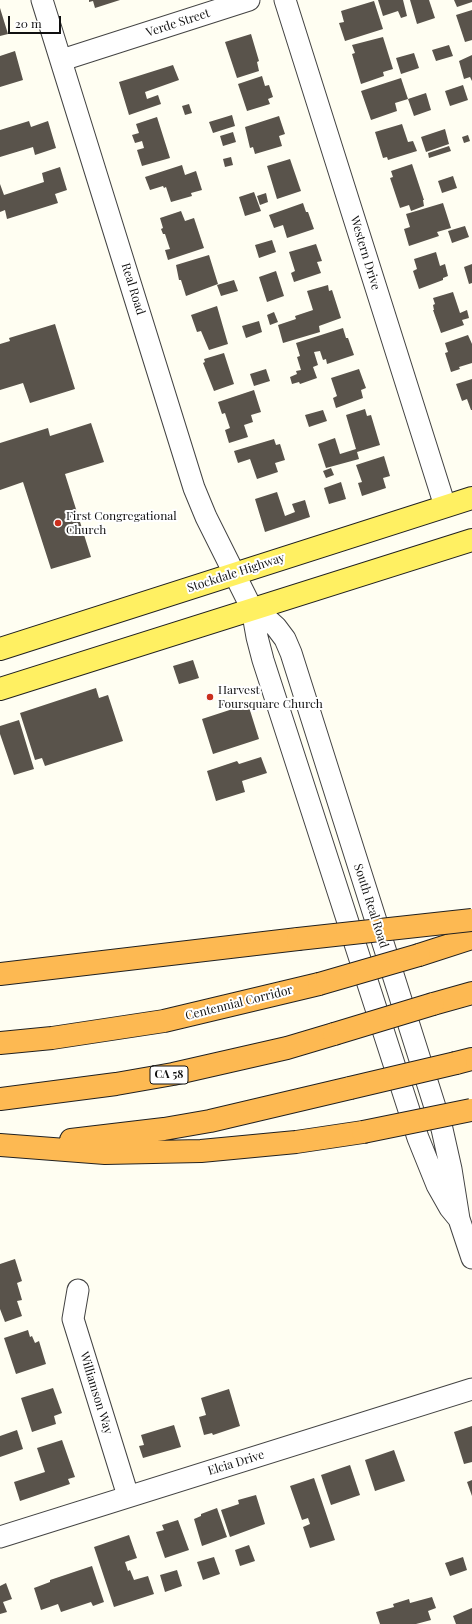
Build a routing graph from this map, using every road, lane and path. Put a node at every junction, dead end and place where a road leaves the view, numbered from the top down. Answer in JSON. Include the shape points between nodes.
{"nodes":[{"id":1,"x":42,"y":0,"type":"edge"},
{"id":2,"x":249,"y":0,"type":"edge"},
{"id":3,"x":285,"y":0,"type":"edge"},
{"id":4,"x":62,"y":60,"type":"junction"},
{"id":5,"x":472,"y":498,"type":"edge"},
{"id":6,"x":445,"y":506,"type":"junction"},
{"id":7,"x":472,"y":540,"type":"edge"},
{"id":8,"x":235,"y":573,"type":"junction"},
{"id":9,"x":252,"y":609,"type":"junction"},
{"id":10,"x":57,"y":630,"type":"junction"},
{"id":11,"x":0,"y":649,"type":"edge"},
{"id":12,"x":0,"y":664,"type":"edge"},
{"id":13,"x":0,"y":689,"type":"edge"},
{"id":14,"x":472,"y":920,"type":"edge"},
{"id":15,"x":472,"y":938,"type":"edge"},
{"id":16,"x":0,"y":974,"type":"edge"},
{"id":17,"x":472,"y":993,"type":"edge"},
{"id":18,"x":0,"y":1043,"type":"edge"},
{"id":19,"x":464,"y":1061,"type":"edge"},
{"id":20,"x":0,"y":1099,"type":"edge"},
{"id":21,"x":471,"y":1110,"type":"edge"},
{"id":22,"x":0,"y":1141,"type":"edge"},
{"id":23,"x":0,"y":1145,"type":"edge"},
{"id":24,"x":459,"y":1219,"type":"junction"},
{"id":25,"x":472,"y":1258,"type":"edge"},
{"id":26,"x":78,"y":1290,"type":"dead end"},
{"id":27,"x":472,"y":1389,"type":"edge"},
{"id":28,"x":128,"y":1496,"type":"junction"},
{"id":29,"x":0,"y":1537,"type":"edge"}],
"edges":[{"from":1,"to":4,"type":"street","name":"Real Road"},
{"from":2,"to":4,"type":"street","name":"Verde Street"},
{"from":3,"to":6,"type":"street","name":"Western Drive"},
{"from":4,"to":8,"type":"street","name":"Real Road","via":[[194,488]]},
{"from":5,"to":6,"type":"main road","name":"Stockdale Highway"},
{"from":6,"to":8,"type":"main road","name":"Stockdale Highway"},
{"from":7,"to":9,"type":"main road"},
{"from":8,"to":9,"type":"street","name":"South Real Road"},
{"from":8,"to":10,"type":"main road","name":"Stockdale Highway"},
{"from":9,"to":13,"type":"main road"},
{"from":9,"to":24,"type":"street","name":"South Real Road","via":[[263,660],[418,1138],[437,1185]]},
{"from":9,"to":24,"type":"street","name":"South Real Road","via":[[276,627],[291,653],[442,1129]]},
{"from":10,"to":11,"type":"main road","name":"Stockdale Highway"},
{"from":10,"to":12,"type":"main road"},
{"from":14,"to":16,"type":"highway","bridge":true},
{"from":15,"to":18,"type":"highway","name":"Centennial Corridor","bridge":true,"via":[[319,984],[164,1021]]},
{"from":17,"to":20,"type":"highway","number":"CA 58","bridge":true,"via":[[272,1052],[116,1084]]},
{"from":19,"to":22,"type":"highway","bridge":true,"via":[[210,1121],[164,1129],[71,1140]]},
{"from":21,"to":23,"type":"highway","bridge":true,"via":[[363,1132],[272,1145],[186,1152],[105,1153]]},
{"from":24,"to":25,"type":"street","name":"South Real Road"},
{"from":26,"to":28,"type":"street","name":"Williamson Way","via":[[73,1319]]},
{"from":27,"to":28,"type":"street","name":"Elcia Drive"},
{"from":28,"to":29,"type":"street","name":"Elcia Drive"}]}
